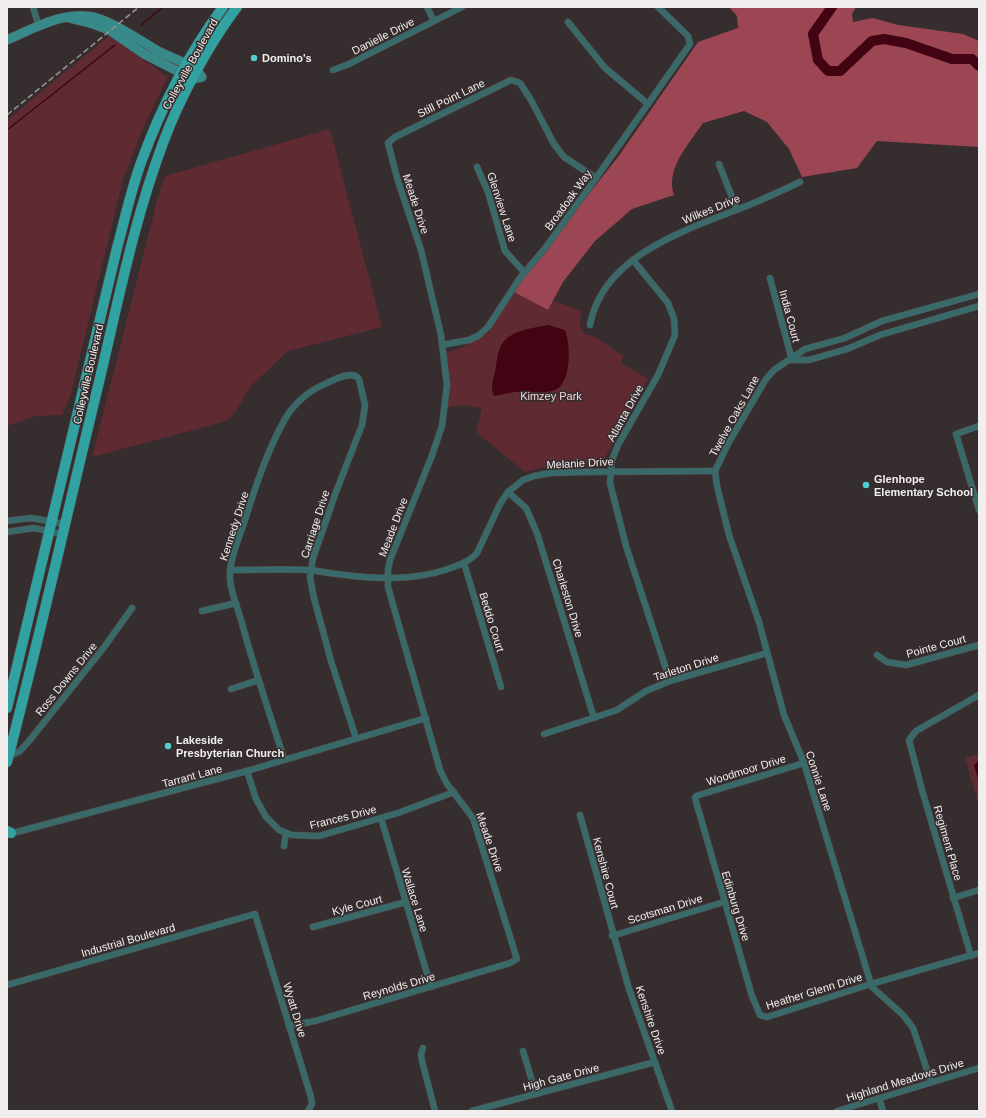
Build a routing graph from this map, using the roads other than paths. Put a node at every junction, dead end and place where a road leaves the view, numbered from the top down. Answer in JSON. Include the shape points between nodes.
{"nodes":[{"id":1,"x":33,"y":7,"type":"edge"},
{"id":2,"x":223,"y":7,"type":"edge"},
{"id":3,"x":237,"y":7,"type":"edge"},
{"id":4,"x":427,"y":7,"type":"edge"},
{"id":5,"x":462,"y":7,"type":"edge"},
{"id":6,"x":658,"y":7,"type":"edge"},
{"id":7,"x":434,"y":22,"type":"junction"},
{"id":8,"x":568,"y":22,"type":"dead end"},
{"id":9,"x":39,"y":27,"type":"junction"},
{"id":10,"x":7,"y":40,"type":"edge"},
{"id":11,"x":183,"y":68,"type":"junction"},
{"id":12,"x":333,"y":70,"type":"dead end"},
{"id":13,"x":195,"y":75,"type":"junction"},
{"id":14,"x":648,"y":104,"type":"junction"},
{"id":15,"x":395,"y":137,"type":"joint"},
{"id":16,"x":718,"y":164,"type":"dead end"},
{"id":17,"x":477,"y":167,"type":"dead end"},
{"id":18,"x":596,"y":178,"type":"junction"},
{"id":19,"x":800,"y":182,"type":"dead end"},
{"id":20,"x":737,"y":210,"type":"junction"},
{"id":21,"x":633,"y":260,"type":"junction"},
{"id":22,"x":524,"y":272,"type":"junction"},
{"id":23,"x":770,"y":278,"type":"dead end"},
{"id":24,"x":979,"y":294,"type":"edge"},
{"id":25,"x":939,"y":305,"type":"junction"},
{"id":26,"x":979,"y":306,"type":"edge"},
{"id":27,"x":942,"y":317,"type":"junction"},
{"id":28,"x":888,"y":320,"type":"junction"},
{"id":29,"x":99,"y":324,"type":"junction"},
{"id":30,"x":590,"y":325,"type":"dead end"},
{"id":31,"x":112,"y":327,"type":"junction"},
{"id":32,"x":892,"y":332,"type":"junction"},
{"id":33,"x":442,"y":345,"type":"junction"},
{"id":34,"x":792,"y":360,"type":"junction"},
{"id":35,"x":303,"y":398,"type":"joint"},
{"id":36,"x":979,"y":426,"type":"edge"},
{"id":37,"x":610,"y":471,"type":"junction"},
{"id":38,"x":715,"y":471,"type":"junction"},
{"id":39,"x":508,"y":492,"type":"junction"},
{"id":40,"x":979,"y":510,"type":"edge"},
{"id":41,"x":7,"y":521,"type":"edge"},
{"id":42,"x":51,"y":526,"type":"junction"},
{"id":43,"x":64,"y":529,"type":"junction"},
{"id":44,"x":7,"y":532,"type":"edge"},
{"id":45,"x":464,"y":563,"type":"junction"},
{"id":46,"x":230,"y":570,"type":"junction"},
{"id":47,"x":311,"y":570,"type":"junction"},
{"id":48,"x":388,"y":578,"type":"junction"},
{"id":49,"x":236,"y":603,"type":"junction"},
{"id":50,"x":132,"y":608,"type":"dead end"},
{"id":51,"x":202,"y":611,"type":"dead end"},
{"id":52,"x":979,"y":644,"type":"edge"},
{"id":53,"x":767,"y":653,"type":"junction"},
{"id":54,"x":877,"y":655,"type":"dead end"},
{"id":55,"x":259,"y":680,"type":"junction"},
{"id":56,"x":670,"y":680,"type":"junction"},
{"id":57,"x":501,"y":687,"type":"dead end"},
{"id":58,"x":231,"y":689,"type":"dead end"},
{"id":59,"x":979,"y":695,"type":"edge"},
{"id":60,"x":7,"y":708,"type":"edge"},
{"id":61,"x":426,"y":718,"type":"junction"},
{"id":62,"x":594,"y":718,"type":"junction"},
{"id":63,"x":544,"y":734,"type":"dead end"},
{"id":64,"x":356,"y":738,"type":"junction"},
{"id":65,"x":8,"y":760,"type":"edge"},
{"id":66,"x":284,"y":760,"type":"junction"},
{"id":67,"x":804,"y":763,"type":"junction"},
{"id":68,"x":247,"y":771,"type":"junction"},
{"id":69,"x":454,"y":792,"type":"junction"},
{"id":70,"x":695,"y":798,"type":"joint"},
{"id":71,"x":580,"y":815,"type":"dead end"},
{"id":72,"x":381,"y":818,"type":"junction"},
{"id":73,"x":8,"y":833,"type":"edge"},
{"id":74,"x":286,"y":833,"type":"junction"},
{"id":75,"x":284,"y":846,"type":"dead end"},
{"id":76,"x":979,"y":890,"type":"edge"},
{"id":77,"x":953,"y":898,"type":"junction"},
{"id":78,"x":406,"y":902,"type":"junction"},
{"id":79,"x":724,"y":902,"type":"junction"},
{"id":80,"x":255,"y":914,"type":"joint"},
{"id":81,"x":313,"y":927,"type":"dead end"},
{"id":82,"x":612,"y":936,"type":"junction"},
{"id":83,"x":979,"y":953,"type":"edge"},
{"id":84,"x":970,"y":956,"type":"junction"},
{"id":85,"x":514,"y":962,"type":"joint"},
{"id":86,"x":871,"y":984,"type":"junction"},
{"id":87,"x":7,"y":985,"type":"edge"},
{"id":88,"x":431,"y":987,"type":"junction"},
{"id":89,"x":763,"y":1017,"type":"joint"},
{"id":90,"x":289,"y":1026,"type":"junction"},
{"id":91,"x":423,"y":1048,"type":"dead end"},
{"id":92,"x":523,"y":1051,"type":"dead end"},
{"id":93,"x":655,"y":1062,"type":"junction"},
{"id":94,"x":979,"y":1068,"type":"edge"},
{"id":95,"x":931,"y":1082,"type":"junction"},
{"id":96,"x":536,"y":1094,"type":"junction"},
{"id":97,"x":879,"y":1098,"type":"junction"},
{"id":98,"x":308,"y":1111,"type":"edge"},
{"id":99,"x":435,"y":1111,"type":"edge"},
{"id":100,"x":472,"y":1111,"type":"edge"},
{"id":101,"x":672,"y":1111,"type":"edge"},
{"id":102,"x":837,"y":1111,"type":"edge"},
{"id":103,"x":883,"y":1111,"type":"edge"}],
"edges":[{"from":1,"to":9,"type":"street"},
{"from":2,"to":11,"type":"main road","name":"Colleyville Boulevard"},
{"from":3,"to":13,"type":"main road","name":"Colleyville Boulevard","via":[[224,24]]},
{"from":4,"to":7,"type":"street"},
{"from":5,"to":7,"type":"street","name":"Danielle Drive"},
{"from":6,"to":14,"type":"street","name":"Broadoak Way","via":[[688,36],[690,42]]},
{"from":7,"to":12,"type":"street","name":"Danielle Drive"},
{"from":8,"to":14,"type":"street","via":[[605,68]]},
{"from":9,"to":10,"type":"main road"},
{"from":9,"to":11,"type":"main road","via":[[77,15],[99,18]]},
{"from":11,"to":13,"type":"main road"},
{"from":11,"to":29,"type":"main road","name":"Colleyville Boulevard","via":[[163,107],[135,180]]},
{"from":13,"to":31,"type":"main road","name":"Colleyville Boulevard","via":[[168,130],[156,162]]},
{"from":14,"to":18,"type":"street","name":"Broadoak Way"},
{"from":15,"to":18,"type":"street","name":"Still Point Lane","via":[[508,81],[516,81],[531,100],[546,130],[564,157]]},
{"from":15,"to":33,"type":"street","name":"Meade Drive","via":[[388,143],[389,149],[421,250]]},
{"from":16,"to":20,"type":"street"},
{"from":17,"to":22,"type":"street","name":"Glenview Lane","via":[[488,192],[505,251]]},
{"from":18,"to":22,"type":"street","name":"Broadoak Way","via":[[546,247]]},
{"from":19,"to":20,"type":"street","name":"Wilkes Drive"},
{"from":20,"to":21,"type":"street","name":"Wilkes Drive","via":[[663,241]]},
{"from":21,"to":30,"type":"street","name":"Wilkes Drive","via":[[610,282],[596,302]]},
{"from":21,"to":37,"type":"street","name":"Atlanta Drive","via":[[668,303],[674,319],[675,335],[658,374],[618,445]]},
{"from":22,"to":33,"type":"street","name":"Broadoak Way","via":[[488,327],[478,336]]},
{"from":23,"to":34,"type":"street","name":"India Court"},
{"from":24,"to":25,"type":"street","name":"Twelve Oaks Lane"},
{"from":25,"to":27,"type":"street"},
{"from":25,"to":28,"type":"street","name":"Twelve Oaks Lane"},
{"from":26,"to":27,"type":"street","name":"Twelve Oaks Lane"},
{"from":27,"to":32,"type":"street","name":"Twelve Oaks Lane"},
{"from":28,"to":32,"type":"street"},
{"from":28,"to":34,"type":"street","name":"Twelve Oaks Lane","via":[[845,338],[805,349]]},
{"from":29,"to":31,"type":"main road"},
{"from":29,"to":42,"type":"main road","name":"Colleyville Boulevard"},
{"from":31,"to":43,"type":"main road","name":"Colleyville Boulevard"},
{"from":32,"to":34,"type":"street","name":"Twelve Oaks Lane","via":[[848,349],[809,360]]},
{"from":33,"to":48,"type":"street","name":"Meade Drive","via":[[447,385],[442,426],[390,560]]},
{"from":34,"to":38,"type":"street","name":"Twelve Oaks Lane","via":[[774,370],[766,379]]},
{"from":35,"to":46,"type":"street","name":"Kennedy Drive","via":[[285,418],[270,452]]},
{"from":35,"to":47,"type":"street","name":"Carriage Drive","via":[[318,387],[353,375],[359,379],[365,405],[362,425],[336,492]]},
{"from":36,"to":40,"type":"street","via":[[956,434]]},
{"from":37,"to":38,"type":"street","name":"Melanie Drive"},
{"from":37,"to":39,"type":"street","name":"Melanie Drive","via":[[534,476],[523,480]]},
{"from":37,"to":56,"type":"street","name":"Atlanta Drive","via":[[613,500],[626,546]]},
{"from":38,"to":53,"type":"street","name":"Connie Lane","via":[[729,536]]},
{"from":39,"to":45,"type":"street","name":"Melanie Drive","via":[[477,553]]},
{"from":39,"to":62,"type":"street","name":"Charleston Drive","via":[[526,508],[537,533]]},
{"from":41,"to":42,"type":"street","via":[[31,518]]},
{"from":42,"to":43,"type":"street"},
{"from":42,"to":43,"type":"street"},
{"from":42,"to":44,"type":"street"},
{"from":42,"to":60,"type":"main road","name":"Colleyville Boulevard"},
{"from":43,"to":65,"type":"main road","name":"Colleyville Boulevard"},
{"from":45,"to":48,"type":"street","name":"Melanie Drive","via":[[434,573],[408,578]]},
{"from":45,"to":57,"type":"street","name":"Beddo Court"},
{"from":46,"to":47,"type":"street","name":"Melanie Drive"},
{"from":46,"to":49,"type":"street","name":"Kennedy Drive"},
{"from":47,"to":48,"type":"street","name":"Melanie Drive","via":[[338,575]]},
{"from":47,"to":64,"type":"street","name":"Carriage Drive","via":[[314,598]]},
{"from":48,"to":61,"type":"street","name":"Meade Drive","via":[[388,587]]},
{"from":49,"to":51,"type":"street"},
{"from":49,"to":55,"type":"street","name":"Kennedy Drive"},
{"from":50,"to":65,"type":"street","name":"Ross Downs Drive","via":[[29,741]]},
{"from":52,"to":54,"type":"street","name":"Pointe Court","via":[[906,665],[887,662]]},
{"from":53,"to":56,"type":"street","name":"Tarleton Drive"},
{"from":53,"to":67,"type":"street","name":"Connie Lane","via":[[784,715]]},
{"from":55,"to":58,"type":"street"},
{"from":55,"to":66,"type":"street","name":"Kennedy Drive"},
{"from":56,"to":62,"type":"street","name":"Tarleton Drive","via":[[646,691],[617,710]]},
{"from":59,"to":77,"type":"street","name":"Regiment Place","via":[[911,736],[910,745]]},
{"from":61,"to":64,"type":"street","name":"Tarrant Lane"},
{"from":61,"to":69,"type":"street","name":"Meade Drive","via":[[440,770]]},
{"from":62,"to":63,"type":"street","name":"Tarleton Drive"},
{"from":64,"to":66,"type":"street","name":"Tarrant Lane"},
{"from":66,"to":68,"type":"street","name":"Tarrant Lane"},
{"from":67,"to":70,"type":"street","name":"Woodmoor Drive"},
{"from":67,"to":86,"type":"street","name":"Connie Lane"},
{"from":68,"to":73,"type":"street","name":"Tarrant Lane"},
{"from":68,"to":74,"type":"street","name":"Frances Drive","via":[[261,809],[273,825]]},
{"from":69,"to":72,"type":"street","name":"Frances Drive"},
{"from":69,"to":85,"type":"street","name":"Meade Drive","via":[[473,818],[517,955]]},
{"from":70,"to":79,"type":"street","name":"Edinburg Drive"},
{"from":71,"to":82,"type":"street","name":"Kenshire Court"},
{"from":72,"to":74,"type":"street","name":"Frances Drive","via":[[319,836]]},
{"from":72,"to":78,"type":"street","name":"Wallace Lane"},
{"from":74,"to":75,"type":"street"},
{"from":76,"to":77,"type":"street"},
{"from":77,"to":84,"type":"street","name":"Regiment Place"},
{"from":78,"to":81,"type":"street","name":"Kyle Court"},
{"from":78,"to":88,"type":"street","name":"Wallace Lane"},
{"from":79,"to":82,"type":"street","name":"Scotsman Drive"},
{"from":79,"to":89,"type":"street","name":"Edinburg Drive","via":[[752,996]]},
{"from":80,"to":87,"type":"street","name":"Industrial Boulevard"},
{"from":80,"to":90,"type":"street","name":"Wyatt Drive"},
{"from":82,"to":93,"type":"street","name":"Kenshire Drive"},
{"from":83,"to":84,"type":"street","name":"Heather Glenn Drive"},
{"from":84,"to":86,"type":"street","name":"Heather Glenn Drive"},
{"from":85,"to":88,"type":"street","name":"Reynolds Drive"},
{"from":86,"to":89,"type":"street","name":"Heather Glenn Drive"},
{"from":86,"to":95,"type":"street","name":"Connie Lane","via":[[913,1028]]},
{"from":88,"to":90,"type":"street","name":"Reynolds Drive"},
{"from":90,"to":98,"type":"street","name":"Wyatt Drive","via":[[311,1097],[312,1104]]},
{"from":91,"to":99,"type":"street","via":[[422,1061]]},
{"from":92,"to":96,"type":"street"},
{"from":93,"to":96,"type":"street","name":"High Gate Drive"},
{"from":93,"to":101,"type":"street","name":"Kenshire Drive"},
{"from":94,"to":95,"type":"street","name":"Highland Meadows Drive"},
{"from":95,"to":97,"type":"street","name":"Highland Meadows Drive"},
{"from":96,"to":100,"type":"street","name":"High Gate Drive"},
{"from":97,"to":102,"type":"street","name":"Highland Meadows Drive"},
{"from":97,"to":103,"type":"street"}]}
